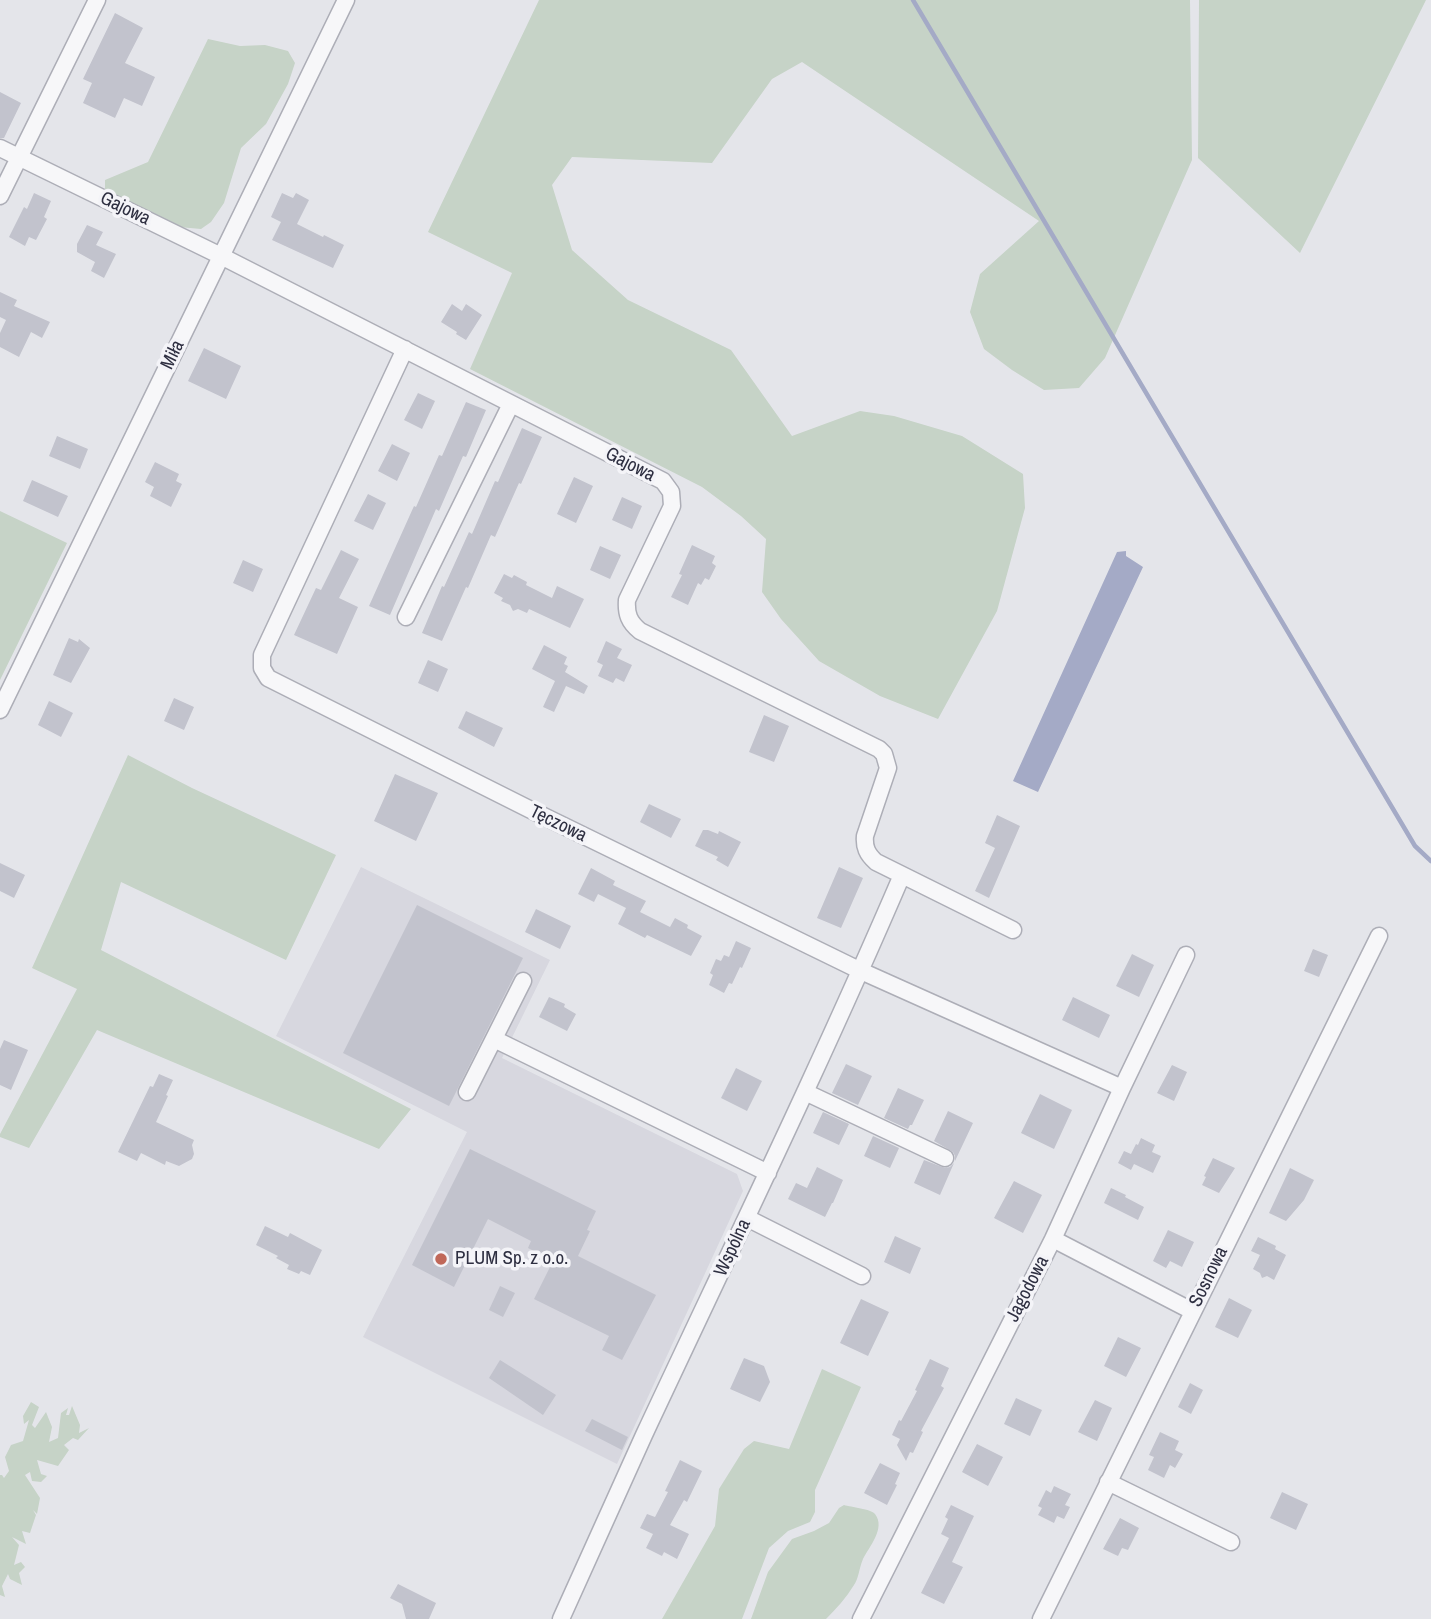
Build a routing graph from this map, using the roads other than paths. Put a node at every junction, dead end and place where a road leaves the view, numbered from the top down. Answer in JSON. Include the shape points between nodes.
{"nodes":[{"id":1,"x":97,"y":0,"type":"edge"},
{"id":2,"x":346,"y":0,"type":"edge"},
{"id":3,"x":0,"y":148,"type":"edge"},
{"id":4,"x":19,"y":157,"type":"junction"},
{"id":5,"x":0,"y":196,"type":"edge"},
{"id":6,"x":221,"y":256,"type":"junction"},
{"id":7,"x":405,"y":349,"type":"junction"},
{"id":8,"x":511,"y":404,"type":"junction"},
{"id":9,"x":406,"y":617,"type":"dead end"},
{"id":10,"x":0,"y":710,"type":"edge"},
{"id":11,"x":902,"y":875,"type":"junction"},
{"id":12,"x":1013,"y":930,"type":"dead end"},
{"id":13,"x":1379,"y":936,"type":"dead end"},
{"id":14,"x":1186,"y":955,"type":"dead end"},
{"id":15,"x":861,"y":971,"type":"junction"},
{"id":16,"x":523,"y":981,"type":"dead end"},
{"id":17,"x":500,"y":1043,"type":"junction"},
{"id":18,"x":1122,"y":1088,"type":"junction"},
{"id":19,"x":805,"y":1092,"type":"junction"},
{"id":20,"x":467,"y":1093,"type":"dead end"},
{"id":21,"x":945,"y":1158,"type":"dead end"},
{"id":22,"x":768,"y":1173,"type":"junction"},
{"id":23,"x":747,"y":1218,"type":"junction"},
{"id":24,"x":1053,"y":1239,"type":"junction"},
{"id":25,"x":862,"y":1276,"type":"dead end"},
{"id":26,"x":1192,"y":1311,"type":"junction"},
{"id":27,"x":1108,"y":1482,"type":"junction"},
{"id":28,"x":1231,"y":1542,"type":"dead end"},
{"id":29,"x":561,"y":1619,"type":"edge"},
{"id":30,"x":861,"y":1619,"type":"edge"},
{"id":31,"x":1041,"y":1619,"type":"edge"}],
"edges":[{"from":1,"to":4,"type":"street"},
{"from":2,"to":6,"type":"street","name":"Miła"},
{"from":3,"to":4,"type":"street","name":"Gajowa"},
{"from":4,"to":5,"type":"street"},
{"from":4,"to":6,"type":"street","name":"Gajowa"},
{"from":6,"to":7,"type":"street","name":"Gajowa"},
{"from":6,"to":10,"type":"street","name":"Miła"},
{"from":7,"to":8,"type":"street","name":"Gajowa"},
{"from":7,"to":15,"type":"street","name":"Tęczowa","via":[[262,655],[268,678]]},
{"from":8,"to":9,"type":"street"},
{"from":8,"to":11,"type":"street","name":"Gajowa","via":[[663,481],[671,492],[672,506],[627,600],[628,618],[640,631],[879,749],[888,768],[864,843],[876,862]]},
{"from":11,"to":12,"type":"street","name":"Gajowa"},
{"from":11,"to":15,"type":"street","name":"Wspólna"},
{"from":13,"to":26,"type":"street","name":"Sosnowa"},
{"from":14,"to":18,"type":"street","name":"Jagodowa"},
{"from":15,"to":18,"type":"street","name":"Tęczowa"},
{"from":15,"to":19,"type":"street","name":"Wspólna"},
{"from":16,"to":17,"type":"street"},
{"from":17,"to":20,"type":"street"},
{"from":17,"to":22,"type":"street"},
{"from":18,"to":24,"type":"street","name":"Jagodowa"},
{"from":19,"to":21,"type":"street"},
{"from":19,"to":22,"type":"street","name":"Wspólna"},
{"from":22,"to":23,"type":"street","name":"Wspólna"},
{"from":23,"to":25,"type":"street"},
{"from":23,"to":29,"type":"street","name":"Wspólna"},
{"from":24,"to":26,"type":"street"},
{"from":24,"to":30,"type":"street","name":"Jagodowa"},
{"from":26,"to":27,"type":"street","name":"Sosnowa"},
{"from":27,"to":28,"type":"street"},
{"from":27,"to":31,"type":"street","name":"Sosnowa"}]}
